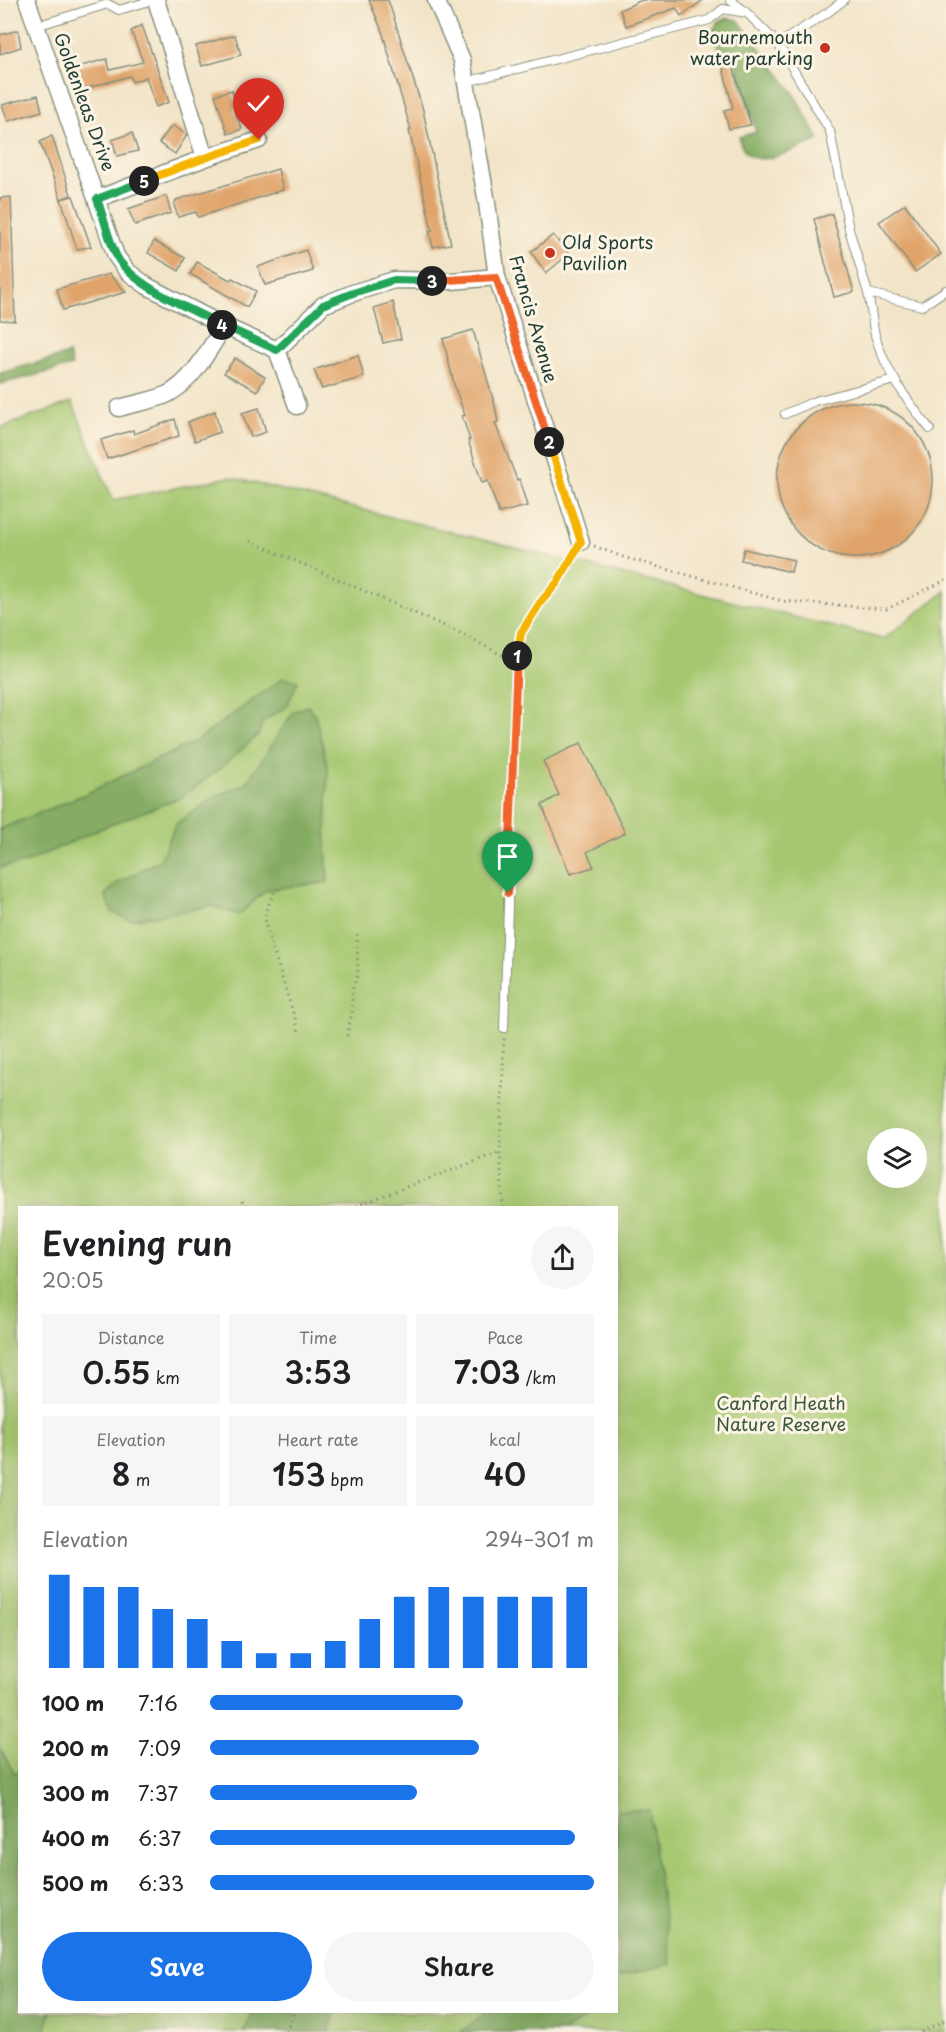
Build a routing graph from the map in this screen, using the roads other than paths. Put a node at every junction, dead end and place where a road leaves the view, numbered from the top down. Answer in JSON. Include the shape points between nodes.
{"nodes":[{"id":1,"x":27,"y":0,"type":"edge"},
{"id":2,"x":155,"y":0,"type":"edge"},
{"id":3,"x":436,"y":0,"type":"edge"},
{"id":4,"x":730,"y":0,"type":"edge"},
{"id":5,"x":844,"y":0,"type":"edge"},
{"id":6,"x":747,"y":13,"type":"junction"},
{"id":7,"x":36,"y":26,"type":"junction"},
{"id":8,"x":778,"y":44,"type":"junction"},
{"id":9,"x":466,"y":82,"type":"junction"},
{"id":10,"x":259,"y":140,"type":"dead end"},
{"id":11,"x":205,"y":158,"type":"junction"},
{"id":12,"x":97,"y":199,"type":"junction"},
{"id":13,"x":496,"y":277,"type":"junction"},
{"id":14,"x":946,"y":290,"type":"edge"},
{"id":15,"x":868,"y":293,"type":"junction"},
{"id":16,"x":224,"y":326,"type":"junction"},
{"id":17,"x":277,"y":350,"type":"junction"},
{"id":18,"x":895,"y":380,"type":"junction"},
{"id":19,"x":297,"y":406,"type":"dead end"},
{"id":20,"x":119,"y":408,"type":"dead end"},
{"id":21,"x":785,"y":414,"type":"dead end"},
{"id":22,"x":930,"y":429,"type":"dead end"},
{"id":23,"x":581,"y":542,"type":"joint"},
{"id":24,"x":504,"y":1028,"type":"road end"}],
"edges":[{"from":1,"to":7,"type":"street","name":"Goldenleas Drive"},
{"from":2,"to":7,"type":"lane","via":[[119,10],[108,4]]},
{"from":2,"to":11,"type":"street"},
{"from":3,"to":9,"type":"street","name":"Francis Avenue","via":[[462,60]]},
{"from":4,"to":6,"type":"lane"},
{"from":5,"to":8,"type":"lane"},
{"from":6,"to":8,"type":"lane"},
{"from":6,"to":9,"type":"lane","via":[[723,9],[709,20]]},
{"from":7,"to":12,"type":"street","name":"Goldenleas Drive"},
{"from":8,"to":15,"type":"lane","via":[[830,131],[849,229]]},
{"from":9,"to":13,"type":"street","name":"Francis Avenue"},
{"from":10,"to":11,"type":"street"},
{"from":11,"to":12,"type":"street"},
{"from":12,"to":16,"type":"street","name":"Goldenleas Drive","via":[[116,256],[127,271],[147,286]]},
{"from":13,"to":17,"type":"street","via":[[394,280],[353,293],[323,305]]},
{"from":13,"to":23,"type":"street","name":"Francis Avenue"},
{"from":14,"to":15,"type":"lane","via":[[922,306]]},
{"from":15,"to":18,"type":"lane","via":[[875,335]]},
{"from":16,"to":17,"type":"street","name":"Goldenleas Drive"},
{"from":16,"to":20,"type":"street","via":[[184,383],[167,394]]},
{"from":17,"to":19,"type":"street"},
{"from":18,"to":21,"type":"lane","via":[[815,401]]},
{"from":18,"to":22,"type":"lane"},
{"from":23,"to":24,"type":"lane","via":[[521,633],[516,663]]}]}
